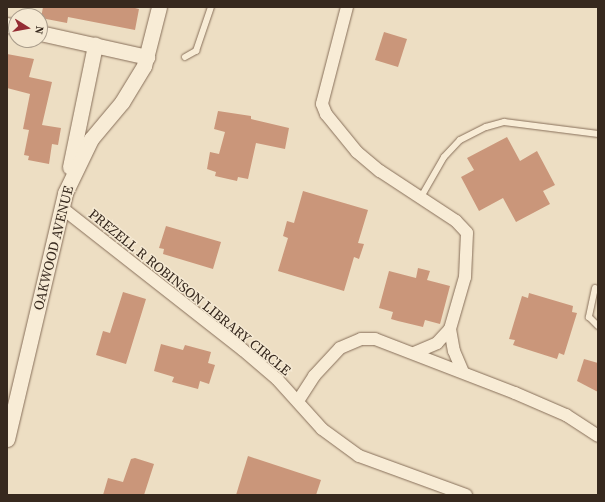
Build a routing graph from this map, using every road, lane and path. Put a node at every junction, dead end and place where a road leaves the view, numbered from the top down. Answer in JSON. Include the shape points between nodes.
{"nodes":[{"id":1,"x":159,"y":7,"type":"edge"},
{"id":2,"x":211,"y":7,"type":"edge"},
{"id":3,"x":347,"y":7,"type":"edge"},
{"id":4,"x":48,"y":35,"type":"edge"},
{"id":5,"x":95,"y":45,"type":"junction"},
{"id":6,"x":148,"y":57,"type":"junction"},
{"id":7,"x":185,"y":57,"type":"dead end"},
{"id":8,"x":598,"y":134,"type":"edge"},
{"id":9,"x":65,"y":193,"type":"junction"},
{"id":10,"x":421,"y":197,"type":"junction"},
{"id":11,"x":62,"y":208,"type":"junction"},
{"id":12,"x":595,"y":288,"type":"dead end"},
{"id":13,"x":598,"y":326,"type":"edge"},
{"id":14,"x":450,"y":329,"type":"junction"},
{"id":15,"x":414,"y":353,"type":"junction"},
{"id":16,"x":462,"y":370,"type":"junction"},
{"id":17,"x":298,"y":401,"type":"junction"},
{"id":18,"x":598,"y":436,"type":"edge"},
{"id":19,"x":7,"y":439,"type":"edge"},
{"id":20,"x":466,"y":495,"type":"edge"}],
"edges":[{"from":1,"to":6,"type":"street","name":"OAKWOOD AVENUE"},
{"from":2,"to":7,"type":"lane","via":[[196,51]]},
{"from":3,"to":10,"type":"street","via":[[322,104],[326,114],[357,152]]},
{"from":4,"to":5,"type":"street"},
{"from":5,"to":6,"type":"street"},
{"from":5,"to":9,"type":"street"},
{"from":6,"to":9,"type":"street","name":"OAKWOOD AVENUE","via":[[132,87],[91,139]]},
{"from":8,"to":10,"type":"lane","via":[[504,122],[486,126],[460,140],[444,158]]},
{"from":9,"to":11,"type":"street","name":"OAKWOOD AVENUE"},
{"from":10,"to":14,"type":"street","via":[[456,221],[467,233],[465,277]]},
{"from":11,"to":17,"type":"street","name":"PREZELL R ROBINSON LIBRARY CIRCLE","via":[[243,350]]},
{"from":11,"to":19,"type":"street","name":"OAKWOOD AVENUE"},
{"from":12,"to":13,"type":"lane","via":[[589,317]]},
{"from":14,"to":15,"type":"street","via":[[437,343]]},
{"from":14,"to":16,"type":"street","via":[[454,351]]},
{"from":15,"to":16,"type":"street"},
{"from":15,"to":17,"type":"street","via":[[375,339],[350,342],[326,361]]},
{"from":16,"to":18,"type":"street","via":[[566,415]]},
{"from":17,"to":20,"type":"street","name":"PREZELL R ROBINSON LIBRARY CIRCLE","via":[[322,429],[359,456]]}]}
